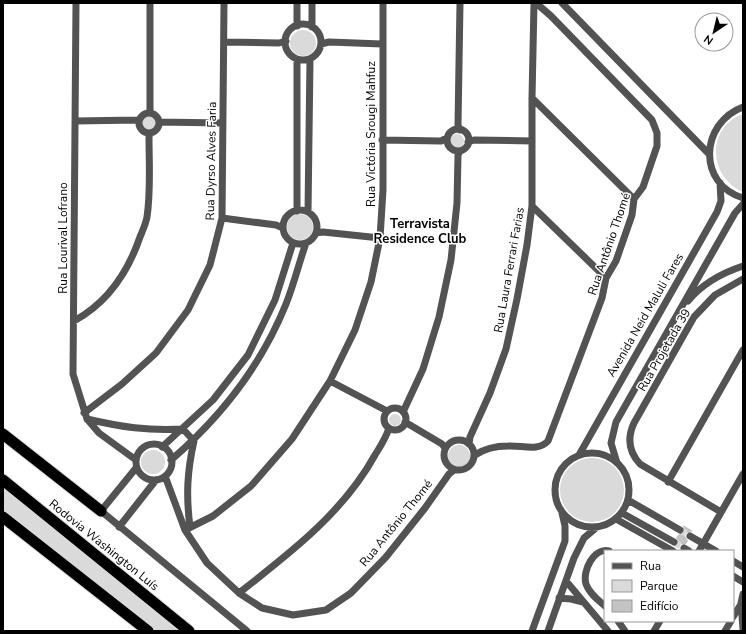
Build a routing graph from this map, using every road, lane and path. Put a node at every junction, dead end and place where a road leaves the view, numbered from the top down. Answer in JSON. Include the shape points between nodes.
{"nodes":[{"id":1,"x":76,"y":3,"type":"edge"},
{"id":2,"x":150,"y":3,"type":"edge"},
{"id":3,"x":224,"y":3,"type":"edge"},
{"id":4,"x":297,"y":3,"type":"edge"},
{"id":5,"x":312,"y":3,"type":"edge"},
{"id":6,"x":382,"y":3,"type":"edge"},
{"id":7,"x":460,"y":3,"type":"edge"},
{"id":8,"x":535,"y":3,"type":"edge"},
{"id":9,"x":562,"y":3,"type":"edge"},
{"id":10,"x":297,"y":26,"type":"junction"},
{"id":11,"x":312,"y":27,"type":"junction"},
{"id":12,"x":224,"y":42,"type":"junction"},
{"id":13,"x":321,"y":42,"type":"junction"},
{"id":14,"x":284,"y":43,"type":"junction"},
{"id":15,"x":382,"y":44,"type":"junction"},
{"id":16,"x":297,"y":59,"type":"junction"},
{"id":17,"x":310,"y":59,"type":"junction"},
{"id":18,"x":532,"y":98,"type":"junction"},
{"id":19,"x":743,"y":107,"type":"edge"},
{"id":20,"x":149,"y":111,"type":"junction"},
{"id":21,"x":75,"y":121,"type":"junction"},
{"id":22,"x":137,"y":121,"type":"junction"},
{"id":23,"x":160,"y":123,"type":"junction"},
{"id":24,"x":223,"y":123,"type":"junction"},
{"id":25,"x":458,"y":128,"type":"junction"},
{"id":26,"x":148,"y":134,"type":"junction"},
{"id":27,"x":382,"y":140,"type":"junction"},
{"id":28,"x":470,"y":140,"type":"junction"},
{"id":29,"x":445,"y":141,"type":"junction"},
{"id":30,"x":532,"y":141,"type":"junction"},
{"id":31,"x":458,"y":152,"type":"junction"},
{"id":32,"x":709,"y":154,"type":"junction"},
{"id":33,"x":720,"y":183,"type":"junction"},
{"id":34,"x":743,"y":198,"type":"edge"},
{"id":35,"x":634,"y":199,"type":"junction"},
{"id":36,"x":743,"y":204,"type":"edge"},
{"id":37,"x":532,"y":206,"type":"junction"},
{"id":38,"x":297,"y":210,"type":"junction"},
{"id":39,"x":308,"y":212,"type":"junction"},
{"id":40,"x":222,"y":218,"type":"junction"},
{"id":41,"x":281,"y":226,"type":"junction"},
{"id":42,"x":319,"y":231,"type":"junction"},
{"id":43,"x":380,"y":238,"type":"junction"},
{"id":44,"x":293,"y":242,"type":"junction"},
{"id":45,"x":306,"y":243,"type":"junction"},
{"id":46,"x":743,"y":266,"type":"edge"},
{"id":47,"x":606,"y":278,"type":"junction"},
{"id":48,"x":743,"y":279,"type":"edge"},
{"id":49,"x":679,"y":312,"type":"junction"},
{"id":50,"x":74,"y":321,"type":"junction"},
{"id":51,"x":743,"y":350,"type":"edge"},
{"id":52,"x":330,"y":381,"type":"junction"},
{"id":53,"x":401,"y":411,"type":"junction"},
{"id":54,"x":384,"y":412,"type":"junction"},
{"id":55,"x":86,"y":416,"type":"junction"},
{"id":56,"x":406,"y":425,"type":"junction"},
{"id":57,"x":183,"y":429,"type":"junction"},
{"id":58,"x":389,"y":431,"type":"junction"},
{"id":59,"x":3,"y":434,"type":"edge"},
{"id":60,"x":194,"y":440,"type":"junction"},
{"id":61,"x":470,"y":445,"type":"junction"},
{"id":62,"x":445,"y":446,"type":"junction"},
{"id":63,"x":162,"y":447,"type":"junction"},
{"id":64,"x":579,"y":455,"type":"junction"},
{"id":65,"x":172,"y":460,"type":"junction"},
{"id":66,"x":137,"y":461,"type":"junction"},
{"id":67,"x":617,"y":463,"type":"junction"},
{"id":68,"x":451,"y":471,"type":"junction"},
{"id":69,"x":743,"y":474,"type":"edge"},
{"id":70,"x":161,"y":479,"type":"junction"},
{"id":71,"x":3,"y":480,"type":"edge"},
{"id":72,"x":668,"y":482,"type":"junction"},
{"id":73,"x":628,"y":500,"type":"junction"},
{"id":74,"x":561,"y":511,"type":"junction"},
{"id":75,"x":101,"y":512,"type":"junction"},
{"id":76,"x":721,"y":512,"type":"junction"},
{"id":77,"x":622,"y":513,"type":"junction"},
{"id":78,"x":3,"y":517,"type":"edge"},
{"id":79,"x":616,"y":519,"type":"junction"},
{"id":80,"x":119,"y":527,"type":"junction"},
{"id":81,"x":597,"y":527,"type":"junction"},
{"id":82,"x":187,"y":529,"type":"junction"},
{"id":83,"x":680,"y":530,"type":"tunnel mouth"},
{"id":84,"x":690,"y":536,"type":"tunnel mouth"},
{"id":85,"x":674,"y":542,"type":"tunnel mouth"},
{"id":86,"x":703,"y":544,"type":"junction"},
{"id":87,"x":604,"y":550,"type":"edge"},
{"id":88,"x":671,"y":550,"type":"tunnel mouth"},
{"id":89,"x":700,"y":550,"type":"edge"},
{"id":90,"x":714,"y":550,"type":"edge"},
{"id":91,"x":734,"y":562,"type":"edge"},
{"id":92,"x":743,"y":567,"type":"edge"},
{"id":93,"x":734,"y":577,"type":"edge"},
{"id":94,"x":566,"y":581,"type":"junction"},
{"id":95,"x":743,"y":582,"type":"edge"},
{"id":96,"x":238,"y":593,"type":"junction"},
{"id":97,"x":743,"y":594,"type":"edge"},
{"id":98,"x":559,"y":598,"type":"junction"},
{"id":99,"x":583,"y":602,"type":"junction"},
{"id":100,"x":741,"y":603,"type":"junction"},
{"id":101,"x":604,"y":605,"type":"edge"},
{"id":102,"x":734,"y":615,"type":"edge"},
{"id":103,"x":734,"y":619,"type":"edge"},
{"id":104,"x":741,"y":620,"type":"junction"},
{"id":105,"x":619,"y":622,"type":"edge"},
{"id":106,"x":659,"y":622,"type":"edge"},
{"id":107,"x":730,"y":622,"type":"edge"},
{"id":108,"x":743,"y":629,"type":"edge"},
{"id":109,"x":148,"y":631,"type":"edge"},
{"id":110,"x":189,"y":631,"type":"edge"},
{"id":111,"x":247,"y":631,"type":"edge"},
{"id":112,"x":532,"y":631,"type":"edge"},
{"id":113,"x":548,"y":631,"type":"edge"},
{"id":114,"x":608,"y":631,"type":"edge"},
{"id":115,"x":625,"y":631,"type":"edge"},
{"id":116,"x":654,"y":631,"type":"edge"},
{"id":117,"x":725,"y":631,"type":"edge"}],
"edges":[{"from":1,"to":21,"type":"street","name":"Rua Lourival Lofrano"},
{"from":2,"to":20,"type":"street"},
{"from":3,"to":12,"type":"street","name":"Rua Dyrso Alves Faria"},
{"from":4,"to":10,"type":"street"},
{"from":5,"to":11,"type":"street"},
{"from":6,"to":15,"type":"street","name":"Rua Victória Srougi Mahfuz"},
{"from":7,"to":25,"type":"street"},
{"from":8,"to":18,"type":"street","name":"Rua Laura Ferrari Farias"},
{"from":8,"to":35,"type":"street","name":"Rua Antônio Thomé","via":[[551,16],[652,120],[657,133],[657,146],[643,186]]},
{"from":9,"to":32,"type":"street"},
{"from":10,"to":11,"type":"street"},
{"from":10,"to":14,"type":"street","via":[[289,32]]},
{"from":11,"to":13,"type":"street","via":[[319,34]]},
{"from":12,"to":14,"type":"street"},
{"from":12,"to":24,"type":"street","name":"Rua Dyrso Alves Faria"},
{"from":13,"to":15,"type":"street"},
{"from":13,"to":17,"type":"street","via":[[318,53]]},
{"from":14,"to":16,"type":"street","via":[[290,54]]},
{"from":15,"to":27,"type":"street","name":"Rua Victória Srougi Mahfuz"},
{"from":16,"to":17,"type":"street"},
{"from":16,"to":38,"type":"street"},
{"from":17,"to":39,"type":"street"},
{"from":18,"to":30,"type":"street","name":"Rua Laura Ferrari Farias"},
{"from":18,"to":35,"type":"street"},
{"from":19,"to":32,"type":"street","via":[[729,114],[718,125],[711,139]]},
{"from":20,"to":22,"type":"street"},
{"from":20,"to":23,"type":"street","via":[[156,115]]},
{"from":21,"to":22,"type":"street"},
{"from":21,"to":50,"type":"street","name":"Rua Lourival Lofrano"},
{"from":22,"to":26,"type":"street","via":[[141,130]]},
{"from":23,"to":24,"type":"street"},
{"from":23,"to":26,"type":"street","via":[[156,130]]},
{"from":24,"to":40,"type":"street","name":"Rua Dyrso Alves Faria"},
{"from":25,"to":28,"type":"street","via":[[465,132]]},
{"from":25,"to":29,"type":"street","via":[[450,132]]},
{"from":26,"to":50,"type":"street","via":[[147,218],[135,251],[121,278],[96,307]]},
{"from":27,"to":29,"type":"street"},
{"from":27,"to":43,"type":"street","name":"Rua Victória Srougi Mahfuz","via":[[383,190]]},
{"from":28,"to":30,"type":"street"},
{"from":28,"to":31,"type":"street","via":[[465,148]]},
{"from":29,"to":31,"type":"street","via":[[450,148]]},
{"from":30,"to":37,"type":"street","name":"Rua Laura Ferrari Farias"},
{"from":31,"to":53,"type":"street","via":[[457,203],[451,260],[439,317],[422,369]]},
{"from":32,"to":33,"type":"street","via":[[712,170]]},
{"from":33,"to":34,"type":"street","via":[[732,194]]},
{"from":33,"to":64,"type":"street","name":"Avenida Neid Maluli Fares","via":[[721,201],[717,212]]},
{"from":35,"to":47,"type":"street","name":"Rua Antônio Thomé","via":[[632,215],[616,261]]},
{"from":36,"to":49,"type":"street","via":[[735,213]]},
{"from":37,"to":47,"type":"street"},
{"from":37,"to":61,"type":"street","name":"Rua Laura Ferrari Farias","via":[[506,349]]},
{"from":38,"to":39,"type":"street"},
{"from":38,"to":41,"type":"street","via":[[288,215]]},
{"from":39,"to":42,"type":"street","via":[[315,219]]},
{"from":40,"to":41,"type":"street"},
{"from":40,"to":55,"type":"street","name":"Rua Dyrso Alves Faria","via":[[210,265],[188,310],[156,353]]},
{"from":41,"to":44,"type":"street","via":[[286,237]]},
{"from":42,"to":43,"type":"street"},
{"from":42,"to":45,"type":"street"},
{"from":43,"to":52,"type":"street","name":"Rua Victória Srougi Mahfuz","via":[[371,282],[355,330]]},
{"from":44,"to":45,"type":"street"},
{"from":44,"to":57,"type":"street","via":[[275,300],[248,355],[213,400]]},
{"from":45,"to":60,"type":"street","via":[[286,304],[258,362],[224,408]]},
{"from":46,"to":49,"type":"street","via":[[707,284]]},
{"from":47,"to":61,"type":"street","name":"Rua Antônio Thomé","via":[[602,298],[548,441],[538,447],[507,446],[481,451]]},
{"from":48,"to":72,"type":"street","name":"Rua Projetada 39","via":[[715,295],[694,318],[634,423],[630,439],[631,450],[640,464]]},
{"from":49,"to":67,"type":"street","via":[[613,429],[612,450]]},
{"from":50,"to":55,"type":"street","name":"Rua Lourival Lofrano","via":[[73,374]]},
{"from":51,"to":72,"type":"street"},
{"from":52,"to":54,"type":"street"},
{"from":52,"to":82,"type":"street","name":"Rua Victória Srougi Mahfuz","via":[[292,439],[251,486],[213,516]]},
{"from":53,"to":54,"type":"street","via":[[391,409]]},
{"from":53,"to":56,"type":"street"},
{"from":54,"to":58,"type":"street","via":[[384,422]]},
{"from":55,"to":57,"type":"street","via":[[134,428]]},
{"from":55,"to":66,"type":"street","name":"Rua Lourival Lofrano","via":[[99,433]]},
{"from":56,"to":58,"type":"street","via":[[398,430]]},
{"from":56,"to":62,"type":"street"},
{"from":57,"to":60,"type":"street"},
{"from":57,"to":63,"type":"street"},
{"from":58,"to":96,"type":"street","via":[[366,472],[329,517],[284,558]]},
{"from":59,"to":75,"type":"highway"},
{"from":60,"to":65,"type":"street"},
{"from":60,"to":82,"type":"street","via":[[188,469]]},
{"from":61,"to":62,"type":"street","via":[[453,441]]},
{"from":61,"to":68,"type":"street","via":[[472,463],[467,469]]},
{"from":62,"to":68,"type":"street","via":[[445,461]]},
{"from":63,"to":65,"type":"street","via":[[170,454]]},
{"from":63,"to":66,"type":"street","via":[[145,447]]},
{"from":64,"to":67,"type":"street","via":[[599,453]]},
{"from":64,"to":74,"type":"street","via":[[562,466],[556,478],[555,499]]},
{"from":65,"to":70,"type":"street","via":[[169,472]]},
{"from":66,"to":70,"type":"street","via":[[144,478]]},
{"from":66,"to":75,"type":"street"},
{"from":67,"to":73,"type":"street","via":[[628,480]]},
{"from":68,"to":96,"type":"street","name":"Rua Antônio Thomé","via":[[386,557],[351,593],[326,610],[293,616],[262,608]]},
{"from":69,"to":76,"type":"street"},
{"from":70,"to":80,"type":"street"},
{"from":70,"to":82,"type":"street","name":"Rua Antônio Thomé","via":[[168,487]]},
{"from":71,"to":110,"type":"highway","name":"Rodovia Washington Luís"},
{"from":72,"to":76,"type":"street"},
{"from":73,"to":77,"type":"street"},
{"from":73,"to":83,"type":"street"},
{"from":74,"to":81,"type":"street","via":[[577,524]]},
{"from":74,"to":112,"type":"street","via":[[565,541]]},
{"from":75,"to":80,"type":"street"},
{"from":76,"to":86,"type":"street"},
{"from":77,"to":79,"type":"street"},
{"from":77,"to":85,"type":"street"},
{"from":78,"to":109,"type":"highway"},
{"from":79,"to":81,"type":"street"},
{"from":79,"to":88,"type":"street"},
{"from":80,"to":111,"type":"street"},
{"from":81,"to":94,"type":"street","via":[[584,538]]},
{"from":82,"to":96,"type":"street","name":"Rua Antônio Thomé","via":[[207,563]]},
{"from":84,"to":86,"type":"street"},
{"from":86,"to":89,"type":"street"},
{"from":86,"to":90,"type":"street"},
{"from":87,"to":101,"type":"street","via":[[595,555],[586,573],[589,590]]},
{"from":91,"to":92,"type":"street"},
{"from":93,"to":95,"type":"street"},
{"from":94,"to":98,"type":"street"},
{"from":94,"to":99,"type":"street"},
{"from":97,"to":100,"type":"street"},
{"from":98,"to":99,"type":"street"},
{"from":98,"to":113,"type":"street"},
{"from":99,"to":114,"type":"street"},
{"from":100,"to":102,"type":"street"},
{"from":100,"to":104,"type":"street"},
{"from":103,"to":104,"type":"street"},
{"from":104,"to":108,"type":"street"},
{"from":105,"to":115,"type":"street"},
{"from":106,"to":116,"type":"street"},
{"from":107,"to":117,"type":"street"}]}
